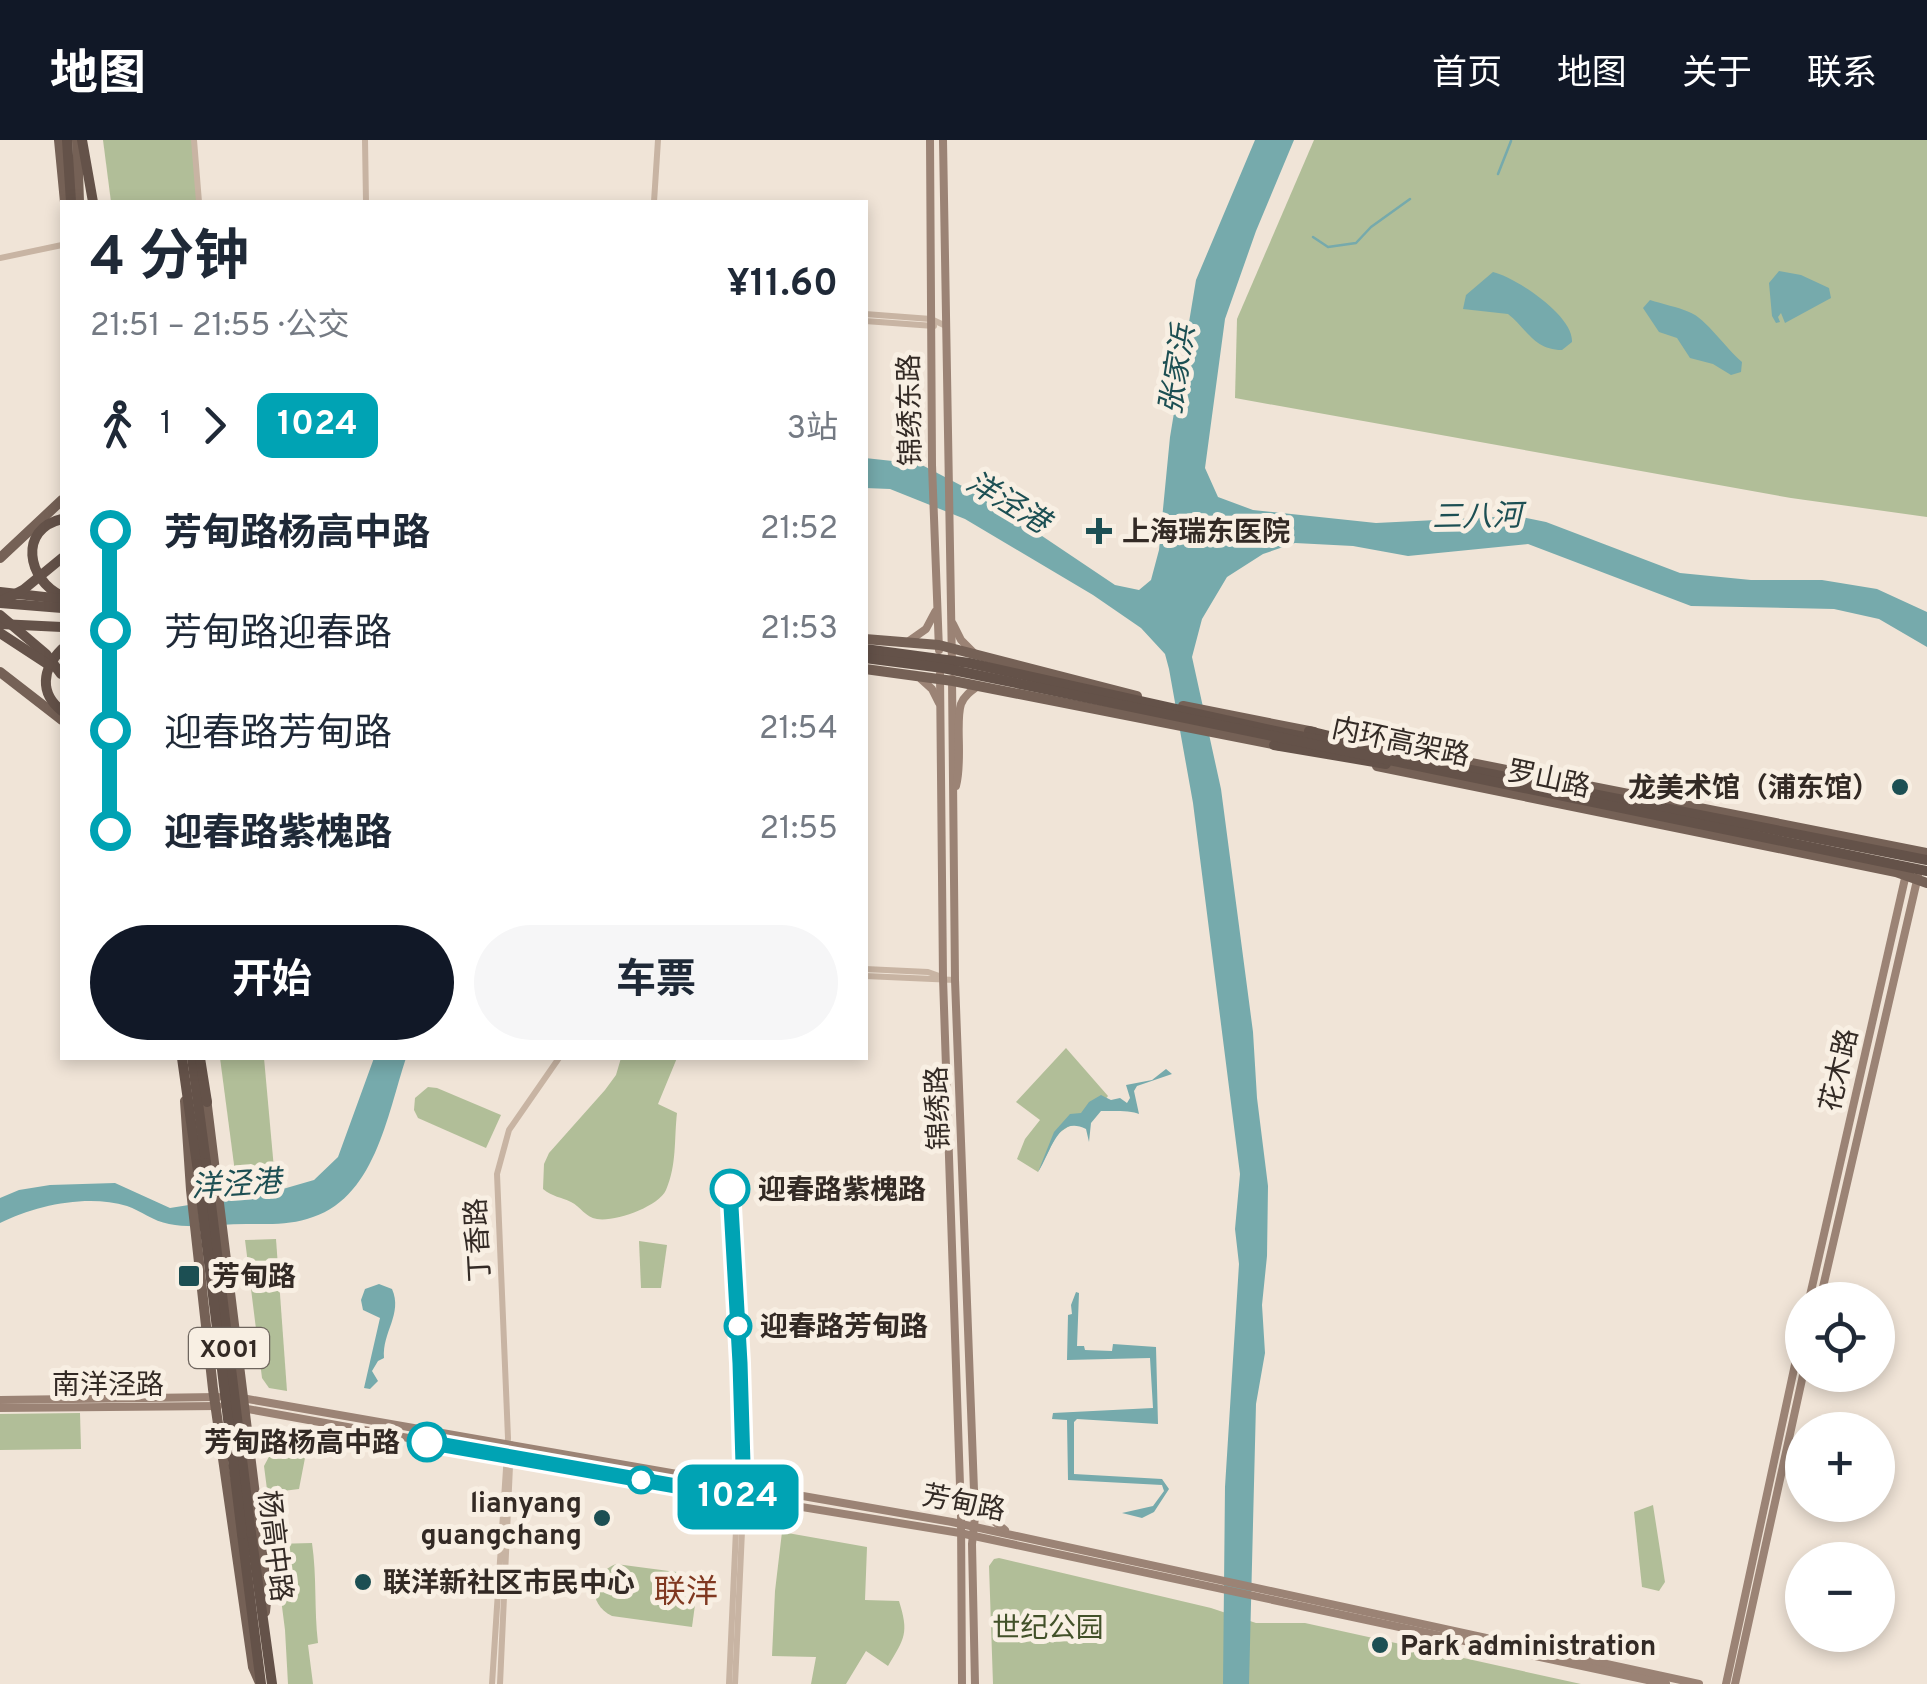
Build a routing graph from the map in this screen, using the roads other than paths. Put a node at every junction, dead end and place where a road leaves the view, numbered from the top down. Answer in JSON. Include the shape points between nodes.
{"nodes":[{"id":1,"x":63,"y":140,"type":"edge"},
{"id":2,"x":81,"y":140,"type":"edge"},
{"id":3,"x":194,"y":140,"type":"edge"},
{"id":4,"x":365,"y":140,"type":"edge"},
{"id":5,"x":656,"y":140,"type":"edge"},
{"id":6,"x":930,"y":140,"type":"edge"},
{"id":7,"x":942,"y":140,"type":"edge"},
{"id":8,"x":68,"y":200,"type":"edge"},
{"id":9,"x":68,"y":200,"type":"edge"},
{"id":10,"x":79,"y":200,"type":"edge"},
{"id":11,"x":91,"y":200,"type":"edge"},
{"id":12,"x":199,"y":200,"type":"edge"},
{"id":13,"x":366,"y":200,"type":"edge"},
{"id":14,"x":652,"y":200,"type":"edge"},
{"id":15,"x":60,"y":245,"type":"edge"},
{"id":16,"x":0,"y":258,"type":"edge"},
{"id":17,"x":868,"y":317,"type":"edge"},
{"id":18,"x":931,"y":323,"type":"junction"},
{"id":19,"x":946,"y":326,"type":"junction"},
{"id":20,"x":60,"y":502,"type":"edge"},
{"id":21,"x":60,"y":520,"type":"edge"},
{"id":22,"x":0,"y":558,"type":"edge"},
{"id":23,"x":60,"y":563,"type":"edge"},
{"id":24,"x":41,"y":571,"type":"junction"},
{"id":25,"x":0,"y":592,"type":"edge"},
{"id":26,"x":60,"y":596,"type":"edge"},
{"id":27,"x":60,"y":597,"type":"edge"},
{"id":28,"x":0,"y":603,"type":"edge"},
{"id":29,"x":60,"y":608,"type":"edge"},
{"id":30,"x":937,"y":608,"type":"junction"},
{"id":31,"x":0,"y":614,"type":"edge"},
{"id":32,"x":951,"y":621,"type":"junction"},
{"id":33,"x":0,"y":624,"type":"edge"},
{"id":34,"x":60,"y":627,"type":"edge"},
{"id":35,"x":0,"y":633,"type":"edge"},
{"id":36,"x":868,"y":640,"type":"edge"},
{"id":37,"x":909,"y":641,"type":"junction"},
{"id":38,"x":939,"y":646,"type":"junction"},
{"id":39,"x":952,"y":649,"type":"junction"},
{"id":40,"x":868,"y":650,"type":"edge"},
{"id":41,"x":60,"y":653,"type":"edge"},
{"id":42,"x":977,"y":656,"type":"junction"},
{"id":43,"x":868,"y":658,"type":"edge"},
{"id":44,"x":868,"y":669,"type":"edge"},
{"id":45,"x":0,"y":672,"type":"edge"},
{"id":46,"x":60,"y":672,"type":"edge"},
{"id":47,"x":60,"y":673,"type":"edge"},
{"id":48,"x":917,"y":676,"type":"junction"},
{"id":49,"x":946,"y":680,"type":"junction"},
{"id":50,"x":978,"y":686,"type":"junction"},
{"id":51,"x":941,"y":707,"type":"junction"},
{"id":52,"x":60,"y":710,"type":"edge"},
{"id":53,"x":60,"y":718,"type":"edge"},
{"id":54,"x":1309,"y":731,"type":"junction"},
{"id":55,"x":1274,"y":745,"type":"junction"},
{"id":56,"x":1492,"y":779,"type":"junction"},
{"id":57,"x":953,"y":795,"type":"junction"},
{"id":58,"x":1922,"y":854,"type":"edge"},
{"id":59,"x":1921,"y":875,"type":"edge"},
{"id":60,"x":868,"y":972,"type":"edge"},
{"id":61,"x":943,"y":978,"type":"junction"},
{"id":62,"x":955,"y":980,"type":"junction"},
{"id":63,"x":182,"y":1060,"type":"edge"},
{"id":64,"x":196,"y":1060,"type":"edge"},
{"id":65,"x":196,"y":1060,"type":"edge"},
{"id":66,"x":558,"y":1060,"type":"edge"},
{"id":67,"x":185,"y":1075,"type":"junction"},
{"id":68,"x":207,"y":1102,"type":"joint"},
{"id":69,"x":202,"y":1164,"type":"junction"},
{"id":70,"x":1815,"y":1282,"type":"edge"},
{"id":71,"x":1824,"y":1282,"type":"edge"},
{"id":72,"x":1789,"y":1392,"type":"edge"},
{"id":73,"x":1799,"y":1392,"type":"edge"},
{"id":74,"x":216,"y":1401,"type":"junction"},
{"id":75,"x":0,"y":1404,"type":"edge"},
{"id":76,"x":246,"y":1407,"type":"junction"},
{"id":77,"x":509,"y":1443,"type":"junction"},
{"id":78,"x":509,"y":1457,"type":"junction"},
{"id":79,"x":741,"y":1486,"type":"junction"},
{"id":80,"x":974,"y":1486,"type":"junction"},
{"id":81,"x":741,"y":1497,"type":"junction"},
{"id":82,"x":960,"y":1528,"type":"junction"},
{"id":83,"x":974,"y":1532,"type":"junction"},
{"id":84,"x":247,"y":1534,"type":"junction"},
{"id":85,"x":1010,"y":1534,"type":"junction"},
{"id":86,"x":1217,"y":1584,"type":"junction"},
{"id":87,"x":1261,"y":1593,"type":"junction"},
{"id":88,"x":264,"y":1626,"type":"junction"},
{"id":89,"x":261,"y":1684,"type":"edge"},
{"id":90,"x":272,"y":1684,"type":"edge"},
{"id":91,"x":496,"y":1684,"type":"edge"},
{"id":92,"x":732,"y":1684,"type":"edge"},
{"id":93,"x":962,"y":1684,"type":"edge"},
{"id":94,"x":974,"y":1684,"type":"edge"},
{"id":95,"x":1666,"y":1684,"type":"edge"},
{"id":96,"x":1699,"y":1684,"type":"edge"},
{"id":97,"x":1726,"y":1684,"type":"edge"},
{"id":98,"x":1735,"y":1684,"type":"edge"}],
"edges":[{"from":1,"to":8,"type":"highway"},
{"from":1,"to":9,"type":"main road"},
{"from":2,"to":10,"type":"main road"},
{"from":2,"to":11,"type":"highway","bridge":true},
{"from":3,"to":12,"type":"street"},
{"from":4,"to":13,"type":"street"},
{"from":5,"to":14,"type":"street"},
{"from":6,"to":18,"type":"main road","name":"锦绣东路"},
{"from":7,"to":19,"type":"main road","name":"锦绣东路"},
{"from":15,"to":16,"type":"street"},
{"from":17,"to":18,"type":"street"},
{"from":18,"to":19,"type":"street"},
{"from":18,"to":30,"type":"main road","name":"锦绣东路"},
{"from":19,"to":32,"type":"main road","name":"锦绣东路"},
{"from":20,"to":22,"type":"main road"},
{"from":21,"to":24,"type":"highway","via":[[34,544]]},
{"from":23,"to":24,"type":"highway","bridge":true},
{"from":24,"to":26,"type":"highway","via":[[44,585]]},
{"from":24,"to":28,"type":"highway","bridge":true},
{"from":25,"to":27,"type":"highway","bridge":true},
{"from":28,"to":29,"type":"highway"},
{"from":30,"to":37,"type":"main road","via":[[926,630]]},
{"from":30,"to":38,"type":"main road","name":"锦绣东路"},
{"from":31,"to":46,"type":"highway","bridge":true},
{"from":32,"to":39,"type":"main road","name":"锦绣东路"},
{"from":32,"to":42,"type":"main road"},
{"from":33,"to":34,"type":"highway"},
{"from":35,"to":47,"type":"highway","bridge":true},
{"from":36,"to":37,"type":"main road","name":"罗山路"},
{"from":37,"to":38,"type":"main road","name":"罗山路"},
{"from":38,"to":39,"type":"main road","name":"罗山路"},
{"from":38,"to":49,"type":"main road","name":"锦绣东路"},
{"from":39,"to":42,"type":"main road","name":"罗山路"},
{"from":39,"to":49,"type":"main road","name":"锦绣路"},
{"from":40,"to":56,"type":"highway","name":"内环高架路","bridge":true,"via":[[969,664]]},
{"from":41,"to":52,"type":"highway","via":[[45,674],[46,690]]},
{"from":42,"to":54,"type":"main road","name":"罗山路","bridge":true},
{"from":43,"to":56,"type":"highway","name":"内环高架路","bridge":true},
{"from":44,"to":48,"type":"main road","name":"罗山路"},
{"from":45,"to":53,"type":"main road"},
{"from":48,"to":49,"type":"main road","name":"罗山路"},
{"from":48,"to":51,"type":"main road"},
{"from":49,"to":50,"type":"main road","name":"罗山路"},
{"from":49,"to":51,"type":"main road","name":"锦绣路"},
{"from":49,"to":57,"type":"main road","name":"锦绣路"},
{"from":50,"to":55,"type":"main road","name":"罗山路"},
{"from":50,"to":57,"type":"main road","via":[[960,705]]},
{"from":51,"to":61,"type":"main road","name":"锦绣路"},
{"from":54,"to":56,"type":"highway","bridge":true},
{"from":54,"to":58,"type":"main road","name":"罗山路"},
{"from":55,"to":56,"type":"highway","bridge":true},
{"from":55,"to":59,"type":"main road","name":"罗山路"},
{"from":56,"to":58,"type":"highway","name":"内环高架路","bridge":true},
{"from":56,"to":59,"type":"highway","name":"内环高架路","bridge":true},
{"from":57,"to":62,"type":"main road","name":"锦绣路"},
{"from":58,"to":59,"type":"main road","name":"花木路"},
{"from":59,"to":70,"type":"main road","name":"花木路"},
{"from":59,"to":71,"type":"main road","name":"花木路"},
{"from":60,"to":61,"type":"street"},
{"from":61,"to":62,"type":"street"},
{"from":61,"to":82,"type":"main road","name":"锦绣路"},
{"from":62,"to":80,"type":"main road","name":"锦绣路"},
{"from":63,"to":67,"type":"highway","name":"杨高中路","number":"X001"},
{"from":64,"to":68,"type":"highway"},
{"from":65,"to":69,"type":"highway","name":"杨高中路","number":"X001"},
{"from":66,"to":77,"type":"street","name":"丁香路","via":[[509,1130],[497,1174]]},
{"from":67,"to":69,"type":"highway","name":"杨高中路","number":"X001"},
{"from":67,"to":74,"type":"main road","name":"杨高中路","number":"X001"},
{"from":68,"to":76,"type":"main road","number":"X001"},
{"from":69,"to":84,"type":"highway","name":"杨高中路","number":"X001","bridge":true},
{"from":72,"to":97,"type":"main road"},
{"from":73,"to":98,"type":"main road"},
{"from":74,"to":75,"type":"main road","name":"南洋泾路"},
{"from":74,"to":76,"type":"main road","name":"芳甸路"},
{"from":74,"to":89,"type":"main road","name":"杨高中路","number":"X001","via":[[252,1667]]},
{"from":76,"to":77,"type":"main road","name":"芳甸路"},
{"from":76,"to":78,"type":"main road","name":"芳甸路"},
{"from":76,"to":88,"type":"main road","number":"X001"},
{"from":77,"to":78,"type":"street","name":"丁香路"},
{"from":77,"to":79,"type":"main road","name":"芳甸路"},
{"from":78,"to":81,"type":"main road","name":"芳甸路"},
{"from":78,"to":91,"type":"street","name":"丁香路"},
{"from":79,"to":81,"type":"street"},
{"from":79,"to":82,"type":"main road","name":"芳甸路"},
{"from":80,"to":83,"type":"main road","name":"锦绣路"},
{"from":80,"to":85,"type":"main road","via":[[990,1518]]},
{"from":81,"to":82,"type":"main road","name":"芳甸路"},
{"from":81,"to":92,"type":"street"},
{"from":82,"to":83,"type":"main road","name":"芳甸路"},
{"from":82,"to":93,"type":"main road","name":"锦绣路"},
{"from":83,"to":85,"type":"main road","name":"芳甸路"},
{"from":83,"to":86,"type":"main road","name":"芳甸路"},
{"from":83,"to":94,"type":"main road","name":"锦绣路"},
{"from":84,"to":88,"type":"highway","name":"杨高中路"},
{"from":84,"to":89,"type":"highway","name":"杨高中路","number":"X001"},
{"from":85,"to":86,"type":"main road","name":"芳甸路"},
{"from":86,"to":87,"type":"main road","name":"芳甸路"},
{"from":87,"to":95,"type":"main road","name":"芳甸路"},
{"from":87,"to":96,"type":"main road","name":"芳甸路"},
{"from":88,"to":90,"type":"highway","name":"杨高中路","number":"X001"}]}
